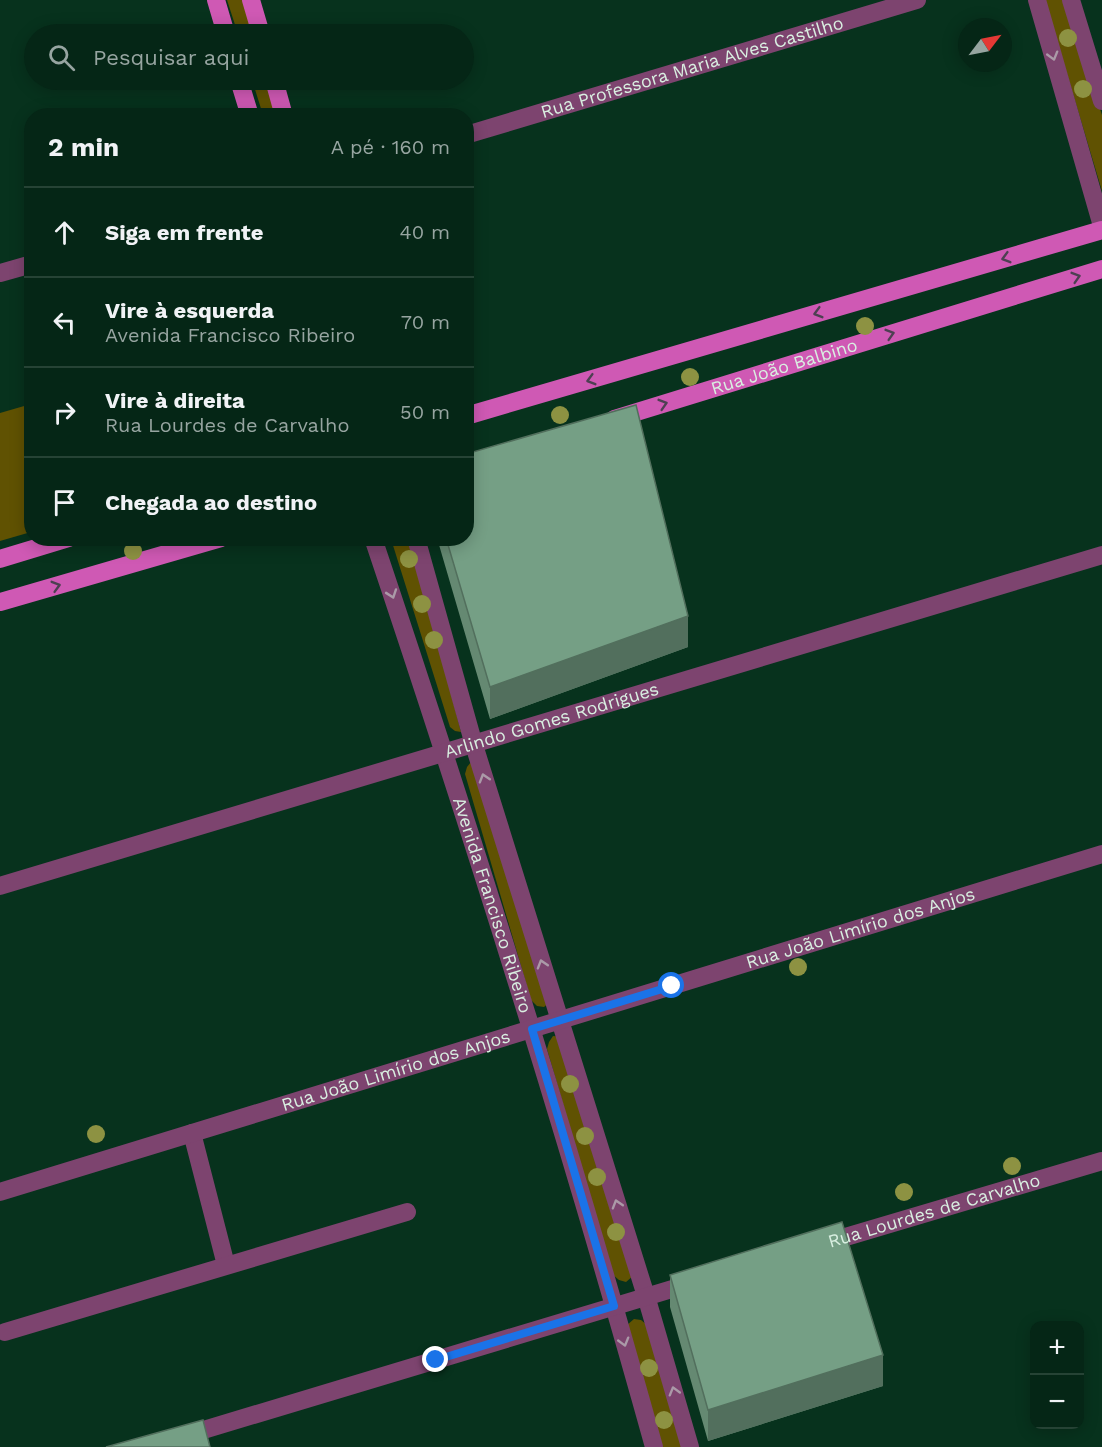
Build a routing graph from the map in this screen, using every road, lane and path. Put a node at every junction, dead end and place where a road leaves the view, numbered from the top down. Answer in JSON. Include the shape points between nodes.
{"nodes":[{"id":1,"x":216,"y":0,"type":"edge"},
{"id":2,"x":251,"y":0,"type":"edge"},
{"id":3,"x":917,"y":0,"type":"edge"},
{"id":4,"x":1037,"y":0,"type":"edge"},
{"id":5,"x":1071,"y":0,"type":"edge"},
{"id":6,"x":223,"y":24,"type":"edge"},
{"id":7,"x":258,"y":24,"type":"edge"},
{"id":8,"x":242,"y":90,"type":"edge"},
{"id":9,"x":277,"y":90,"type":"edge"},
{"id":10,"x":1102,"y":101,"type":"edge"},
{"id":11,"x":248,"y":108,"type":"edge"},
{"id":12,"x":282,"y":108,"type":"edge"},
{"id":13,"x":474,"y":133,"type":"edge"},
{"id":14,"x":1102,"y":226,"type":"edge"},
{"id":15,"x":1102,"y":230,"type":"edge"},
{"id":16,"x":24,"y":266,"type":"edge"},
{"id":17,"x":1102,"y":269,"type":"edge"},
{"id":18,"x":0,"y":273,"type":"edge"},
{"id":19,"x":474,"y":414,"type":"edge"},
{"id":20,"x":603,"y":422,"type":"edge"},
{"id":21,"x":44,"y":546,"type":"edge"},
{"id":22,"x":193,"y":546,"type":"edge"},
{"id":23,"x":376,"y":546,"type":"edge"},
{"id":24,"x":418,"y":546,"type":"edge"},
{"id":25,"x":1102,"y":555,"type":"edge"},
{"id":26,"x":0,"y":560,"type":"edge"},
{"id":27,"x":0,"y":602,"type":"edge"},
{"id":28,"x":474,"y":745,"type":"junction"},
{"id":29,"x":446,"y":753,"type":"junction"},
{"id":30,"x":1102,"y":854,"type":"edge"},
{"id":31,"x":0,"y":886,"type":"edge"},
{"id":32,"x":559,"y":1020,"type":"junction"},
{"id":33,"x":532,"y":1029,"type":"junction"},
{"id":34,"x":192,"y":1133,"type":"junction"},
{"id":35,"x":1102,"y":1161,"type":"edge"},
{"id":36,"x":0,"y":1192,"type":"edge"},
{"id":37,"x":407,"y":1212,"type":"dead end"},
{"id":38,"x":807,"y":1248,"type":"edge"},
{"id":39,"x":226,"y":1265,"type":"junction"},
{"id":40,"x":704,"y":1279,"type":"edge"},
{"id":41,"x":646,"y":1296,"type":"junction"},
{"id":42,"x":614,"y":1306,"type":"junction"},
{"id":43,"x":5,"y":1332,"type":"dead end"},
{"id":44,"x":147,"y":1447,"type":"edge"},
{"id":45,"x":654,"y":1447,"type":"edge"},
{"id":46,"x":690,"y":1447,"type":"edge"}],
"edges":[{"from":1,"to":6,"type":"main road"},
{"from":2,"to":7,"type":"main road"},
{"from":3,"to":13,"type":"street","name":"Rua Professora Maria Alves Castilho"},
{"from":4,"to":14,"type":"street","one_way":true},
{"from":5,"to":10,"type":"street"},
{"from":8,"to":11,"type":"main road"},
{"from":9,"to":12,"type":"main road"},
{"from":15,"to":19,"type":"main road","one_way":true},
{"from":16,"to":18,"type":"street"},
{"from":20,"to":17,"type":"main road","name":"Rua João Balbino","one_way":true},
{"from":21,"to":26,"type":"main road"},
{"from":27,"to":22,"type":"main road","one_way":true},
{"from":23,"to":29,"type":"street","name":"Avenida Francisco Ribeiro","one_way":true},
{"from":24,"to":28,"type":"street","name":"Avenida Francisco Ribeiro"},
{"from":25,"to":28,"type":"street","name":"Arlindo Gomes Rodrigues"},
{"from":28,"to":29,"type":"street","name":"Arlindo Gomes Rodrigues"},
{"from":32,"to":28,"type":"street","name":"Avenida Francisco Ribeiro","one_way":true},
{"from":29,"to":31,"type":"street","name":"Arlindo Gomes Rodrigues"},
{"from":29,"to":33,"type":"street","name":"Avenida Francisco Ribeiro"},
{"from":30,"to":32,"type":"street","name":"Rua João Limírio dos Anjos"},
{"from":32,"to":33,"type":"street","name":"Rua João Limírio dos Anjos"},
{"from":41,"to":32,"type":"street","name":"Avenida Francisco Ribeiro","one_way":true},
{"from":33,"to":34,"type":"street","name":"Rua João Limírio dos Anjos"},
{"from":33,"to":42,"type":"street","name":"Avenida Francisco Ribeiro"},
{"from":34,"to":36,"type":"street","name":"Rua João Limírio dos Anjos"},
{"from":34,"to":39,"type":"street"},
{"from":35,"to":38,"type":"street","name":"Rua Lourdes de Carvalho"},
{"from":37,"to":39,"type":"street"},
{"from":39,"to":43,"type":"street"},
{"from":40,"to":41,"type":"street"},
{"from":41,"to":42,"type":"street"},
{"from":46,"to":41,"type":"street","name":"Avenida Francisco Ribeiro","one_way":true},
{"from":42,"to":44,"type":"street"},
{"from":42,"to":45,"type":"street","name":"Avenida Francisco Ribeiro","one_way":true}]}
